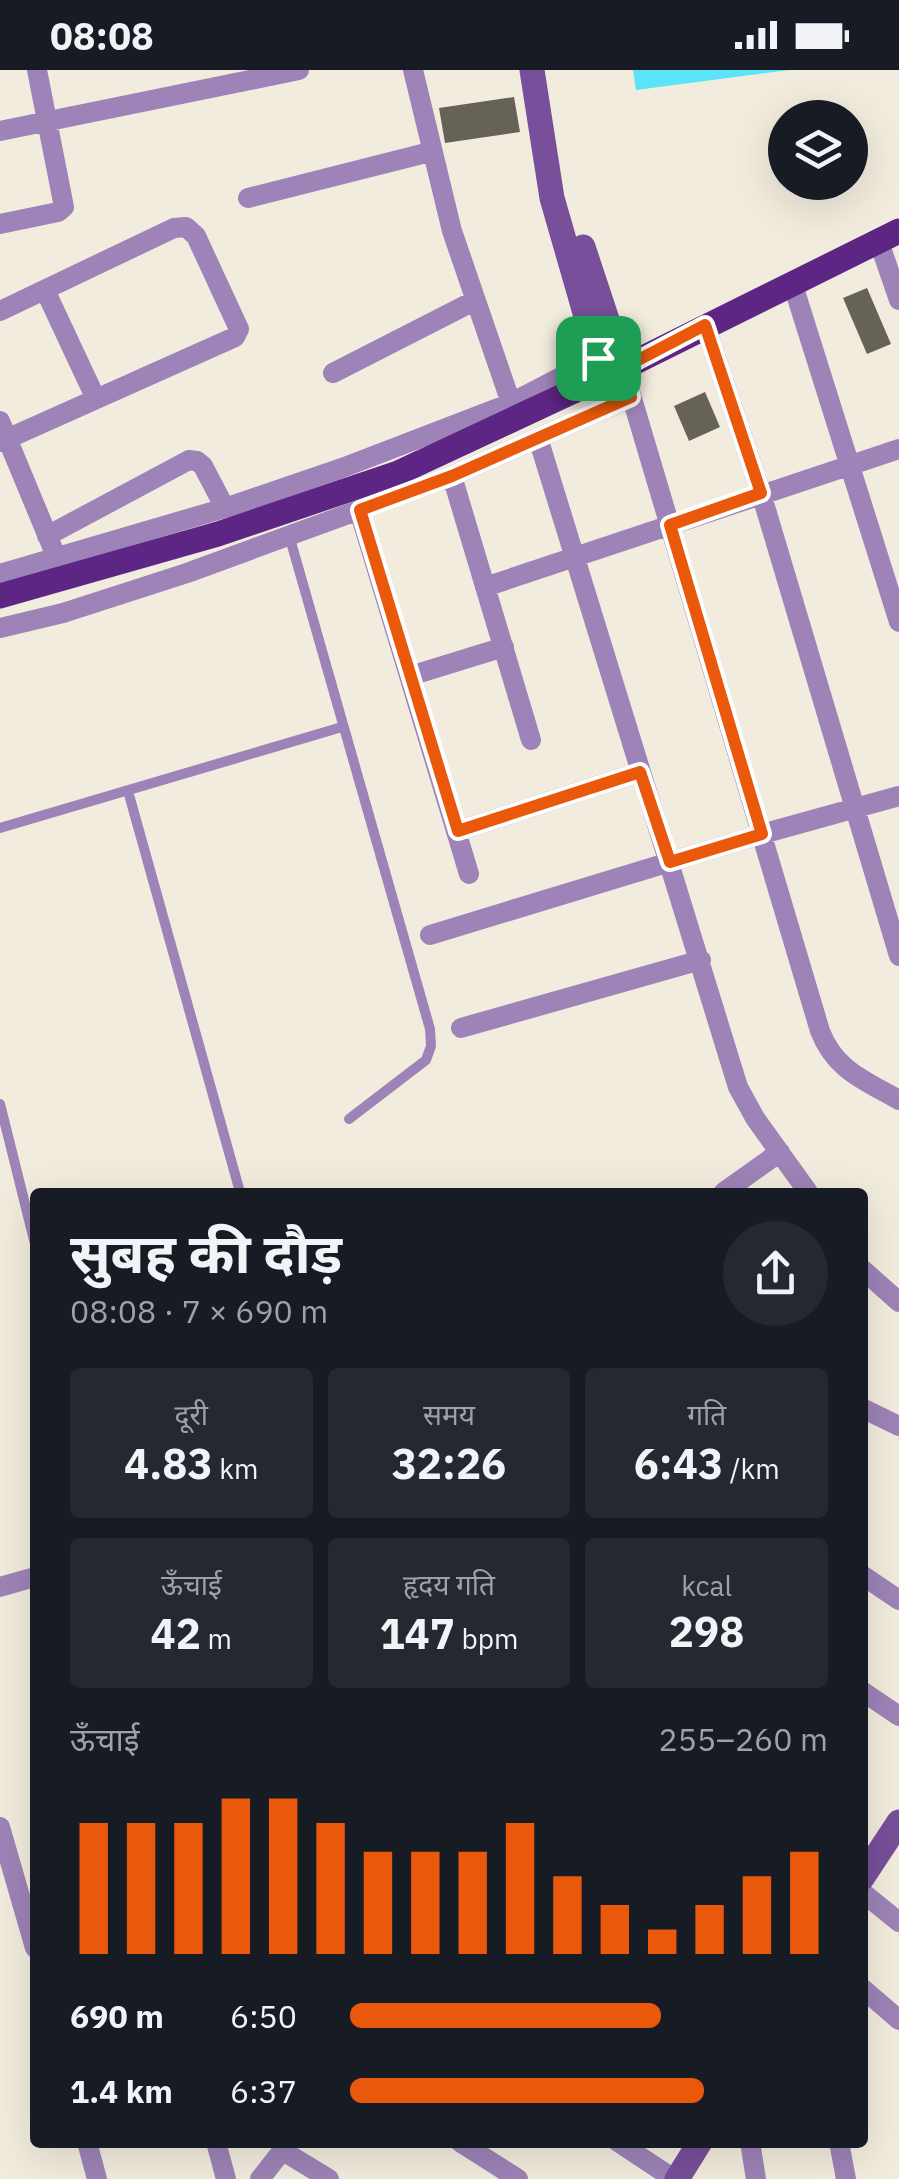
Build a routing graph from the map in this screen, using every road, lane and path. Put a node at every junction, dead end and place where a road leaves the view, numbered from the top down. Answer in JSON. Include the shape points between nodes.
{"nodes":[{"id":1,"x":37,"y":70,"type":"edge"},
{"id":2,"x":299,"y":70,"type":"edge"},
{"id":3,"x":413,"y":70,"type":"edge"},
{"id":4,"x":532,"y":70,"type":"edge"},
{"id":5,"x":549,"y":70,"type":"edge"},
{"id":6,"x":218,"y":78,"type":"edge"},
{"id":7,"x":46,"y":122,"type":"junction"},
{"id":8,"x":0,"y":131,"type":"edge"},
{"id":9,"x":430,"y":152,"type":"junction"},
{"id":10,"x":248,"y":198,"type":"dead end"},
{"id":11,"x":0,"y":224,"type":"edge"},
{"id":12,"x":889,"y":236,"type":"edge"},
{"id":13,"x":793,"y":285,"type":"junction"},
{"id":14,"x":44,"y":290,"type":"junction"},
{"id":15,"x":899,"y":300,"type":"edge"},
{"id":16,"x":474,"y":301,"type":"junction"},
{"id":17,"x":0,"y":312,"type":"edge"},
{"id":18,"x":705,"y":325,"type":"junction"},
{"id":19,"x":611,"y":363,"type":"junction"},
{"id":20,"x":333,"y":373,"type":"dead end"},
{"id":21,"x":631,"y":397,"type":"junction"},
{"id":22,"x":96,"y":399,"type":"junction"},
{"id":23,"x":512,"y":403,"type":"junction"},
{"id":24,"x":3,"y":434,"type":"edge"},
{"id":25,"x":538,"y":438,"type":"junction"},
{"id":26,"x":899,"y":449,"type":"edge"},
{"id":27,"x":851,"y":464,"type":"junction"},
{"id":28,"x":452,"y":476,"type":"junction"},
{"id":29,"x":761,"y":493,"type":"junction"},
{"id":30,"x":225,"y":508,"type":"junction"},
{"id":31,"x":360,"y":510,"type":"junction"},
{"id":32,"x":670,"y":525,"type":"junction"},
{"id":33,"x":289,"y":534,"type":"junction"},
{"id":34,"x":48,"y":536,"type":"junction"},
{"id":35,"x":576,"y":557,"type":"junction"},
{"id":36,"x":57,"y":560,"type":"junction"},
{"id":37,"x":0,"y":574,"type":"edge"},
{"id":38,"x":484,"y":587,"type":"junction"},
{"id":39,"x":0,"y":596,"type":"edge"},
{"id":40,"x":899,"y":622,"type":"edge"},
{"id":41,"x":0,"y":628,"type":"edge"},
{"id":42,"x":504,"y":647,"type":"junction"},
{"id":43,"x":410,"y":676,"type":"junction"},
{"id":44,"x":342,"y":727,"type":"junction"},
{"id":45,"x":532,"y":740,"type":"dead end"},
{"id":46,"x":640,"y":772,"type":"junction"},
{"id":47,"x":128,"y":791,"type":"junction"},
{"id":48,"x":899,"y":796,"type":"edge"},
{"id":49,"x":856,"y":810,"type":"junction"},
{"id":50,"x":0,"y":828,"type":"edge"},
{"id":51,"x":458,"y":831,"type":"junction"},
{"id":52,"x":762,"y":834,"type":"junction"},
{"id":53,"x":670,"y":862,"type":"junction"},
{"id":54,"x":469,"y":874,"type":"dead end"},
{"id":55,"x":430,"y":935,"type":"dead end"},
{"id":56,"x":899,"y":956,"type":"edge"},
{"id":57,"x":701,"y":960,"type":"junction"},
{"id":58,"x":461,"y":1028,"type":"dead end"},
{"id":59,"x":899,"y":1100,"type":"edge"},
{"id":60,"x":0,"y":1104,"type":"edge"},
{"id":61,"x":348,"y":1119,"type":"dead end"},
{"id":62,"x":780,"y":1152,"type":"junction"},
{"id":63,"x":239,"y":1188,"type":"edge"},
{"id":64,"x":730,"y":1188,"type":"edge"},
{"id":65,"x":805,"y":1188,"type":"edge"},
{"id":66,"x":30,"y":1224,"type":"edge"},
{"id":67,"x":868,"y":1274,"type":"edge"},
{"id":68,"x":899,"y":1302,"type":"edge"},
{"id":69,"x":868,"y":1411,"type":"edge"},
{"id":70,"x":899,"y":1426,"type":"edge"},
{"id":71,"x":30,"y":1578,"type":"edge"},
{"id":72,"x":868,"y":1579,"type":"edge"},
{"id":73,"x":0,"y":1586,"type":"edge"},
{"id":74,"x":899,"y":1600,"type":"edge"},
{"id":75,"x":868,"y":1695,"type":"edge"},
{"id":76,"x":899,"y":1716,"type":"edge"},
{"id":77,"x":899,"y":1822,"type":"edge"},
{"id":78,"x":0,"y":1827,"type":"edge"},
{"id":79,"x":871,"y":1846,"type":"edge"},
{"id":80,"x":868,"y":1897,"type":"edge"},
{"id":81,"x":899,"y":1922,"type":"edge"},
{"id":82,"x":30,"y":1931,"type":"edge"},
{"id":83,"x":868,"y":1993,"type":"edge"},
{"id":84,"x":899,"y":2020,"type":"edge"},
{"id":85,"x":88,"y":2148,"type":"edge"},
{"id":86,"x":218,"y":2148,"type":"edge"},
{"id":87,"x":285,"y":2148,"type":"edge"},
{"id":88,"x":287,"y":2148,"type":"edge"},
{"id":89,"x":469,"y":2148,"type":"edge"},
{"id":90,"x":627,"y":2148,"type":"edge"},
{"id":91,"x":696,"y":2148,"type":"edge"},
{"id":92,"x":751,"y":2148,"type":"edge"},
{"id":93,"x":840,"y":2148,"type":"edge"},
{"id":94,"x":96,"y":2179,"type":"edge"},
{"id":95,"x":226,"y":2179,"type":"edge"},
{"id":96,"x":260,"y":2179,"type":"edge"},
{"id":97,"x":329,"y":2179,"type":"edge"},
{"id":98,"x":518,"y":2179,"type":"edge"},
{"id":99,"x":676,"y":2179,"type":"edge"},
{"id":100,"x":756,"y":2179,"type":"edge"},
{"id":101,"x":846,"y":2179,"type":"edge"}],
"edges":[{"from":1,"to":7,"type":"street"},
{"from":2,"to":6,"type":"street"},
{"from":3,"to":9,"type":"street"},
{"from":4,"to":19,"type":"main road","via":[[552,198]]},
{"from":5,"to":19,"type":"main road","via":[[568,195]]},
{"from":6,"to":7,"type":"street"},
{"from":7,"to":8,"type":"street"},
{"from":7,"to":11,"type":"street","via":[[64,207]]},
{"from":9,"to":10,"type":"street"},
{"from":9,"to":16,"type":"street"},
{"from":12,"to":13,"type":"main road"},
{"from":12,"to":15,"type":"street"},
{"from":13,"to":18,"type":"main road"},
{"from":13,"to":27,"type":"street"},
{"from":14,"to":17,"type":"street"},
{"from":14,"to":22,"type":"street"},
{"from":14,"to":22,"type":"street","via":[[186,226],[237,320],[235,337]]},
{"from":16,"to":20,"type":"street"},
{"from":16,"to":23,"type":"street"},
{"from":18,"to":19,"type":"main road"},
{"from":18,"to":29,"type":"street"},
{"from":19,"to":21,"type":"street"},
{"from":19,"to":23,"type":"street"},
{"from":19,"to":39,"type":"main road","via":[[398,473],[218,534]]},
{"from":21,"to":25,"type":"street"},
{"from":21,"to":32,"type":"street"},
{"from":22,"to":24,"type":"street"},
{"from":23,"to":30,"type":"street"},
{"from":24,"to":34,"type":"street"},
{"from":25,"to":28,"type":"street"},
{"from":25,"to":35,"type":"street"},
{"from":26,"to":27,"type":"street"},
{"from":27,"to":29,"type":"street"},
{"from":27,"to":40,"type":"street"},
{"from":28,"to":31,"type":"street"},
{"from":28,"to":38,"type":"street"},
{"from":29,"to":32,"type":"street"},
{"from":29,"to":49,"type":"street"},
{"from":30,"to":34,"type":"street","via":[[203,466],[189,460]]},
{"from":30,"to":36,"type":"street"},
{"from":31,"to":33,"type":"street"},
{"from":31,"to":43,"type":"street"},
{"from":32,"to":35,"type":"street"},
{"from":32,"to":52,"type":"street"},
{"from":33,"to":41,"type":"street","via":[[187,573]]},
{"from":33,"to":44,"type":"lane"},
{"from":34,"to":36,"type":"street"},
{"from":35,"to":38,"type":"street"},
{"from":35,"to":46,"type":"street"},
{"from":36,"to":37,"type":"street"},
{"from":38,"to":42,"type":"street"},
{"from":42,"to":43,"type":"street"},
{"from":42,"to":45,"type":"street"},
{"from":43,"to":51,"type":"street"},
{"from":44,"to":47,"type":"lane"},
{"from":44,"to":61,"type":"lane","via":[[430,1029],[426,1060]]},
{"from":46,"to":51,"type":"street"},
{"from":46,"to":53,"type":"street"},
{"from":47,"to":50,"type":"lane"},
{"from":47,"to":63,"type":"lane"},
{"from":48,"to":49,"type":"street"},
{"from":49,"to":52,"type":"street"},
{"from":49,"to":56,"type":"street"},
{"from":51,"to":54,"type":"street"},
{"from":52,"to":53,"type":"street"},
{"from":52,"to":59,"type":"street","via":[[828,1052]]},
{"from":53,"to":55,"type":"street"},
{"from":53,"to":57,"type":"street"},
{"from":57,"to":58,"type":"street"},
{"from":57,"to":62,"type":"street","via":[[738,1088]]},
{"from":60,"to":66,"type":"lane"},
{"from":62,"to":64,"type":"street"},
{"from":62,"to":65,"type":"street"},
{"from":67,"to":68,"type":"street"},
{"from":69,"to":70,"type":"street"},
{"from":71,"to":73,"type":"street"},
{"from":72,"to":74,"type":"street"},
{"from":75,"to":76,"type":"street"},
{"from":77,"to":79,"type":"main road"},
{"from":78,"to":82,"type":"street"},
{"from":80,"to":81,"type":"street"},
{"from":83,"to":84,"type":"street"},
{"from":85,"to":94,"type":"street"},
{"from":86,"to":95,"type":"street"},
{"from":87,"to":96,"type":"street"},
{"from":88,"to":97,"type":"street"},
{"from":89,"to":98,"type":"street"},
{"from":90,"to":99,"type":"street"},
{"from":91,"to":99,"type":"main road"},
{"from":92,"to":100,"type":"street"},
{"from":93,"to":101,"type":"street"}]}
